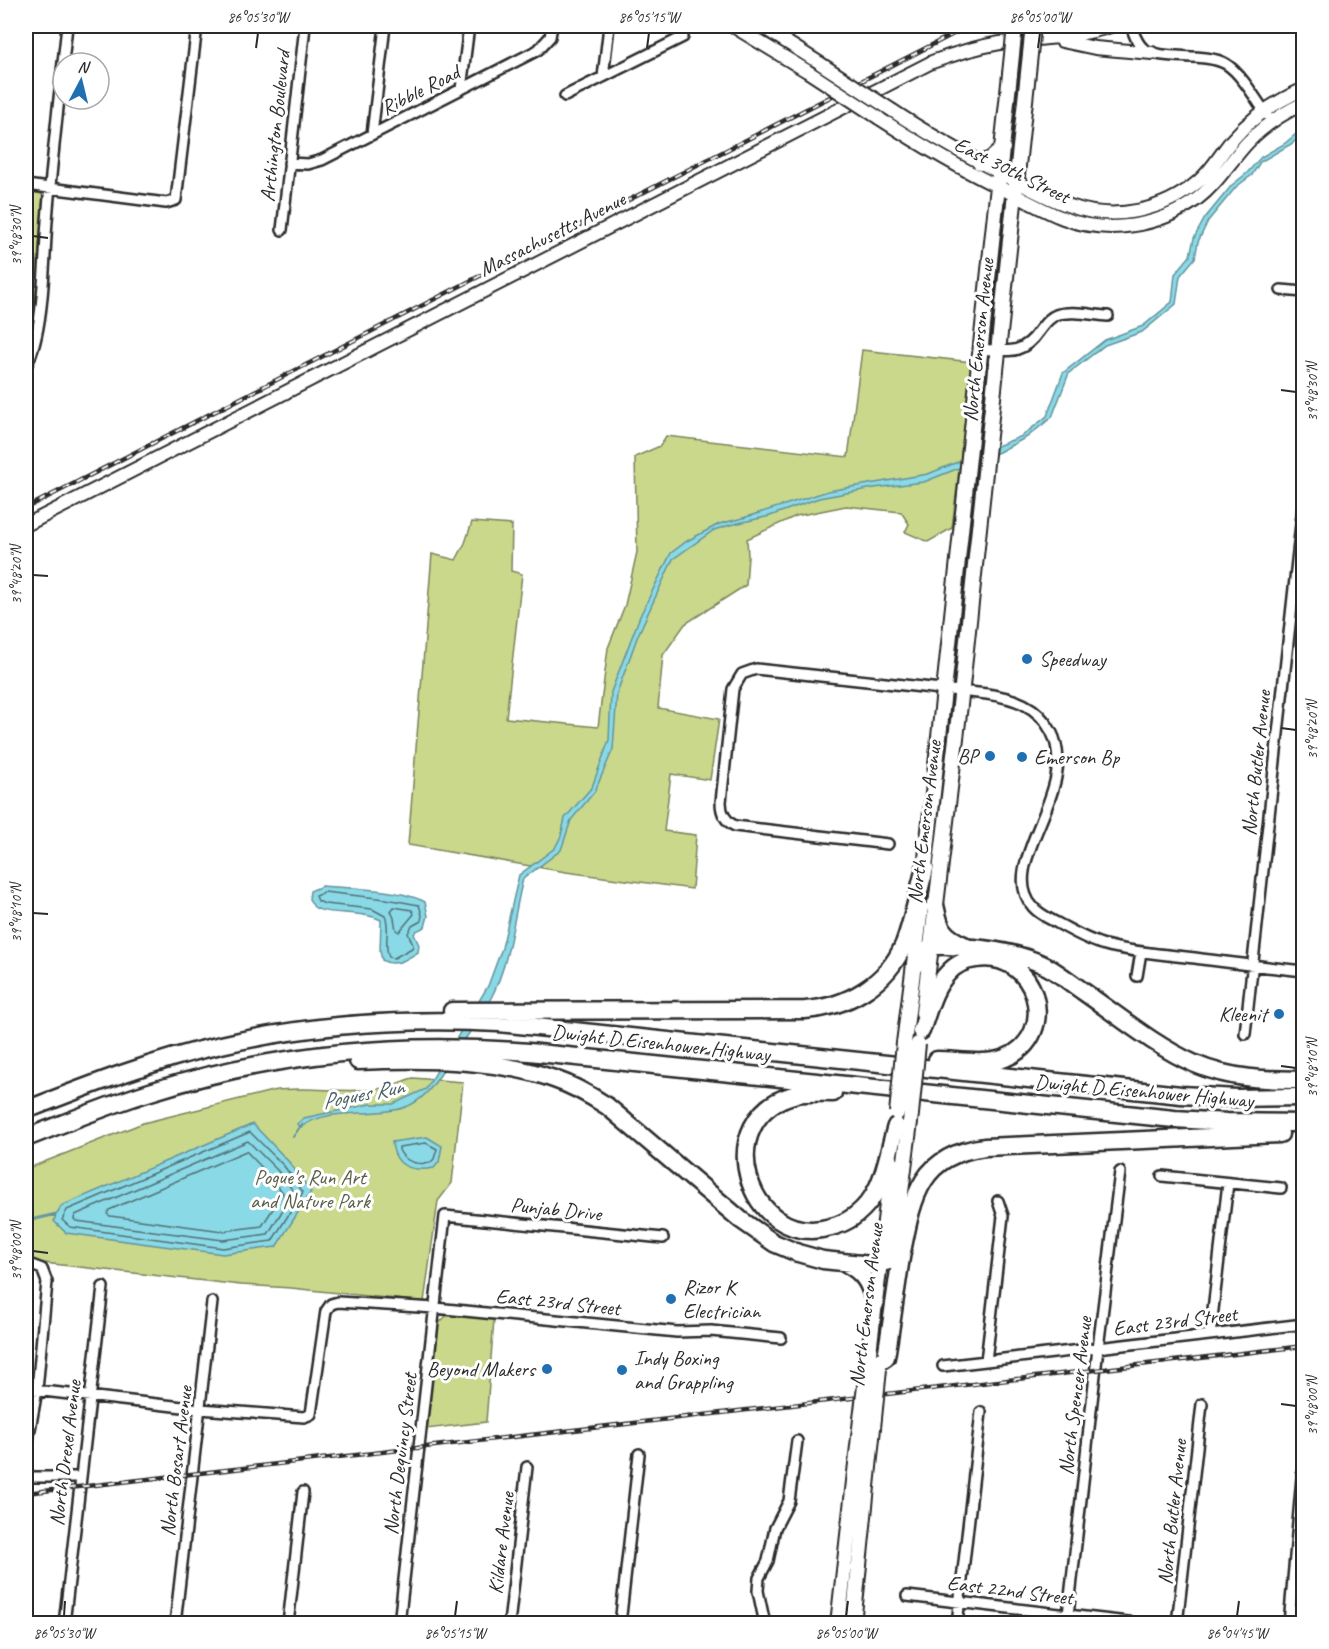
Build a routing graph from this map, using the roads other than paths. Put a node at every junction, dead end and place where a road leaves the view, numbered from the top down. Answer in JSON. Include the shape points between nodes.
{"nodes":[{"id":1,"x":67,"y":26,"type":"edge"},
{"id":2,"x":197,"y":26,"type":"edge"},
{"id":3,"x":305,"y":26,"type":"edge"},
{"id":4,"x":385,"y":26,"type":"edge"},
{"id":5,"x":469,"y":26,"type":"edge"},
{"id":6,"x":552,"y":26,"type":"edge"},
{"id":7,"x":609,"y":26,"type":"edge"},
{"id":8,"x":733,"y":26,"type":"edge"},
{"id":9,"x":761,"y":26,"type":"edge"},
{"id":10,"x":1016,"y":26,"type":"edge"},
{"id":11,"x":1033,"y":26,"type":"edge"},
{"id":12,"x":1111,"y":26,"type":"edge"},
{"id":13,"x":1131,"y":26,"type":"edge"},
{"id":14,"x":683,"y":37,"type":"dead end"},
{"id":15,"x":1049,"y":38,"type":"junction"},
{"id":16,"x":1152,"y":53,"type":"junction"},
{"id":17,"x":603,"y":77,"type":"junction"},
{"id":18,"x":461,"y":89,"type":"junction"},
{"id":19,"x":565,"y":96,"type":"dead end"},
{"id":20,"x":1300,"y":97,"type":"edge"},
{"id":21,"x":1268,"y":116,"type":"junction"},
{"id":22,"x":372,"y":134,"type":"junction"},
{"id":23,"x":1003,"y":148,"type":"junction"},
{"id":24,"x":289,"y":163,"type":"junction"},
{"id":25,"x":980,"y":163,"type":"junction"},
{"id":26,"x":999,"y":180,"type":"junction"},
{"id":27,"x":26,"y":185,"type":"edge"},
{"id":28,"x":1016,"y":188,"type":"junction"},
{"id":29,"x":50,"y":190,"type":"junction"},
{"id":30,"x":282,"y":230,"type":"dead end"},
{"id":31,"x":1281,"y":290,"type":"dead end"},
{"id":32,"x":1304,"y":292,"type":"edge"},
{"id":33,"x":1108,"y":316,"type":"dead end"},
{"id":34,"x":980,"y":349,"type":"junction"},
{"id":35,"x":998,"y":351,"type":"junction"},
{"id":36,"x":27,"y":364,"type":"edge"},
{"id":37,"x":1304,"y":497,"type":"edge"},
{"id":38,"x":1303,"y":510,"type":"edge"},
{"id":39,"x":26,"y":525,"type":"edge"},
{"id":40,"x":952,"y":690,"type":"junction"},
{"id":41,"x":888,"y":844,"type":"dead end"},
{"id":42,"x":925,"y":868,"type":"junction"},
{"id":43,"x":935,"y":905,"type":"junction"},
{"id":44,"x":970,"y":947,"type":"junction"},
{"id":45,"x":930,"y":948,"type":"junction"},
{"id":46,"x":1141,"y":952,"type":"junction"},
{"id":47,"x":915,"y":965,"type":"junction"},
{"id":48,"x":1252,"y":966,"type":"junction"},
{"id":49,"x":1304,"y":971,"type":"edge"},
{"id":50,"x":1137,"y":976,"type":"dead end"},
{"id":51,"x":504,"y":1017,"type":"junction"},
{"id":52,"x":1245,"y":1034,"type":"dead end"},
{"id":53,"x":914,"y":1039,"type":"junction"},
{"id":54,"x":426,"y":1054,"type":"junction"},
{"id":55,"x":805,"y":1056,"type":"junction"},
{"id":56,"x":1304,"y":1080,"type":"edge"},
{"id":57,"x":944,"y":1095,"type":"junction"},
{"id":58,"x":1304,"y":1097,"type":"edge"},
{"id":59,"x":26,"y":1110,"type":"edge"},
{"id":60,"x":901,"y":1118,"type":"junction"},
{"id":61,"x":1304,"y":1123,"type":"edge"},
{"id":62,"x":1304,"y":1131,"type":"edge"},
{"id":63,"x":26,"y":1138,"type":"edge"},
{"id":64,"x":1120,"y":1172,"type":"dead end"},
{"id":65,"x":1162,"y":1176,"type":"dead end"},
{"id":66,"x":1228,"y":1183,"type":"junction"},
{"id":67,"x":1281,"y":1188,"type":"dead end"},
{"id":68,"x":998,"y":1201,"type":"dead end"},
{"id":69,"x":445,"y":1216,"type":"joint"},
{"id":70,"x":663,"y":1238,"type":"dead end"},
{"id":71,"x":887,"y":1258,"type":"junction"},
{"id":72,"x":843,"y":1262,"type":"junction"},
{"id":73,"x":26,"y":1263,"type":"edge"},
{"id":74,"x":103,"y":1287,"type":"dead end"},
{"id":75,"x":213,"y":1302,"type":"dead end"},
{"id":76,"x":875,"y":1304,"type":"junction"},
{"id":77,"x":435,"y":1308,"type":"junction"},
{"id":78,"x":1304,"y":1324,"type":"edge"},
{"id":79,"x":1210,"y":1335,"type":"junction"},
{"id":80,"x":781,"y":1338,"type":"dead end"},
{"id":81,"x":1098,"y":1348,"type":"junction"},
{"id":82,"x":986,"y":1361,"type":"junction"},
{"id":83,"x":875,"y":1366,"type":"junction"},
{"id":84,"x":943,"y":1366,"type":"dead end"},
{"id":85,"x":26,"y":1389,"type":"edge"},
{"id":86,"x":37,"y":1390,"type":"junction"},
{"id":87,"x":90,"y":1396,"type":"junction"},
{"id":88,"x":1202,"y":1404,"type":"dead end"},
{"id":89,"x":200,"y":1408,"type":"junction"},
{"id":90,"x":981,"y":1412,"type":"dead end"},
{"id":91,"x":867,"y":1419,"type":"junction"},
{"id":92,"x":797,"y":1441,"type":"dead end"},
{"id":93,"x":26,"y":1452,"type":"edge"},
{"id":94,"x":639,"y":1454,"type":"dead end"},
{"id":95,"x":1304,"y":1455,"type":"edge"},
{"id":96,"x":527,"y":1467,"type":"dead end"},
{"id":97,"x":26,"y":1474,"type":"edge"},
{"id":98,"x":81,"y":1477,"type":"junction"},
{"id":99,"x":303,"y":1492,"type":"dead end"},
{"id":100,"x":1299,"y":1577,"type":"edge"},
{"id":101,"x":907,"y":1596,"type":"dead end"},
{"id":102,"x":959,"y":1601,"type":"junction"},
{"id":103,"x":1068,"y":1619,"type":"edge"},
{"id":104,"x":64,"y":1623,"type":"edge"},
{"id":105,"x":175,"y":1623,"type":"edge"},
{"id":106,"x":288,"y":1623,"type":"edge"},
{"id":107,"x":399,"y":1623,"type":"edge"},
{"id":108,"x":510,"y":1623,"type":"edge"},
{"id":109,"x":620,"y":1623,"type":"edge"},
{"id":110,"x":765,"y":1623,"type":"edge"},
{"id":111,"x":838,"y":1623,"type":"edge"},
{"id":112,"x":853,"y":1623,"type":"edge"},
{"id":113,"x":957,"y":1623,"type":"edge"},
{"id":114,"x":1145,"y":1623,"type":"edge"},
{"id":115,"x":1177,"y":1623,"type":"edge"},
{"id":116,"x":1289,"y":1623,"type":"edge"}],
"edges":[{"from":1,"to":29,"type":"street"},
{"from":2,"to":29,"type":"street","via":[[176,200],[166,203]]},
{"from":3,"to":24,"type":"street","name":"Arthington Boulevard"},
{"from":4,"to":22,"type":"street"},
{"from":5,"to":18,"type":"street"},
{"from":6,"to":18,"type":"street","name":"Ribble Road","via":[[550,37],[538,50]]},
{"from":7,"to":17,"type":"street"},
{"from":8,"to":26,"type":"main road","name":"East 30th Street","bridge":true,"via":[[932,152]]},
{"from":9,"to":25,"type":"main road","name":"East 30th Street","bridge":true},
{"from":10,"to":23,"type":"main road","name":"North Emerson Avenue","bridge":true},
{"from":11,"to":28,"type":"main road","name":"North Emerson Avenue","bridge":true},
{"from":12,"to":15,"type":"main road","name":"Massachusetts Avenue"},
{"from":13,"to":16,"type":"street","via":[[1140,45]]},
{"from":14,"to":17,"type":"street"},
{"from":15,"to":16,"type":"main road","via":[[1095,48]]},
{"from":15,"to":39,"type":"main road","name":"Massachusetts Avenue","via":[[988,45],[932,62]]},
{"from":16,"to":21,"type":"street","via":[[1225,63]]},
{"from":17,"to":19,"type":"street"},
{"from":18,"to":22,"type":"street","name":"Ribble Road"},
{"from":20,"to":21,"type":"main road","name":"East 30th Street"},
{"from":21,"to":28,"type":"main road","name":"East 30th Street","via":[[1206,191],[1185,207],[1148,222],[1121,226],[1083,224],[1064,219]]},
{"from":22,"to":24,"type":"street","name":"Ribble Road","via":[[322,160]]},
{"from":23,"to":25,"type":"main road"},
{"from":23,"to":26,"type":"main road","name":"North Emerson Avenue"},
{"from":24,"to":30,"type":"street","name":"Arthington Boulevard"},
{"from":25,"to":26,"type":"main road","name":"East 30th Street"},
{"from":26,"to":28,"type":"main road","name":"East 30th Street"},
{"from":26,"to":34,"type":"main road","name":"North Emerson Avenue"},
{"from":27,"to":29,"type":"street"},
{"from":28,"to":35,"type":"main road","name":"North Emerson Avenue"},
{"from":29,"to":36,"type":"street","via":[[39,317]]},
{"from":31,"to":32,"type":"street"},
{"from":33,"to":35,"type":"street","via":[[1058,314],[1023,348]]},
{"from":34,"to":35,"type":"street"},
{"from":34,"to":40,"type":"main road","name":"North Emerson Avenue"},
{"from":35,"to":40,"type":"main road","name":"North Emerson Avenue","via":[[985,472]]},
{"from":37,"to":38,"type":"street","name":"North Butler Avenue"},
{"from":38,"to":48,"type":"street","name":"North Butler Avenue"},
{"from":40,"to":41,"type":"street","via":[[756,669],[742,674],[735,683],[721,802],[724,817],[735,826]]},
{"from":40,"to":42,"type":"main road","name":"North Emerson Avenue"},
{"from":40,"to":43,"type":"main road","name":"North Emerson Avenue"},
{"from":40,"to":46,"type":"street","via":[[1025,703],[1046,722],[1055,740],[1059,756],[1057,780],[1023,871],[1023,889],[1028,900],[1039,913],[1083,937]]},
{"from":42,"to":47,"type":"main road","name":"North Emerson Avenue"},
{"from":42,"to":51,"type":"highway","via":[[897,958],[867,989],[836,1005],[805,1010]]},
{"from":43,"to":44,"type":"highway","via":[[945,934]]},
{"from":43,"to":45,"type":"main road","name":"North Emerson Avenue"},
{"from":44,"to":45,"type":"highway"},
{"from":44,"to":56,"type":"highway","via":[[1013,954],[1046,966],[1167,1049],[1200,1066],[1242,1077]]},
{"from":45,"to":47,"type":"highway"},
{"from":45,"to":53,"type":"main road","name":"North Emerson Avenue"},
{"from":46,"to":48,"type":"street"},
{"from":46,"to":50,"type":"street"},
{"from":47,"to":53,"type":"main road","name":"North Emerson Avenue"},
{"from":48,"to":49,"type":"street"},
{"from":48,"to":52,"type":"street","name":"North Butler Avenue"},
{"from":51,"to":55,"type":"highway","name":"Dwight D Eisenhower Highway"},
{"from":51,"to":59,"type":"highway","via":[[422,1013],[242,1041],[117,1076]]},
{"from":53,"to":55,"type":"highway","via":[[939,984],[949,971],[966,961],[989,958],[1011,965],[1026,979],[1036,999],[1037,1016],[1030,1035],[1016,1052],[997,1060]]},
{"from":53,"to":60,"type":"main road","name":"North Emerson Avenue","bridge":true},
{"from":54,"to":57,"type":"highway","name":"Dwight D Eisenhower Highway","via":[[482,1048]]},
{"from":54,"to":63,"type":"highway","name":"Dwight D Eisenhower Highway","via":[[363,1050],[255,1065],[120,1102]]},
{"from":54,"to":72,"type":"highway","via":[[539,1074],[585,1093],[628,1122],[757,1232],[798,1253]]},
{"from":55,"to":58,"type":"highway","name":"Dwight D Eisenhower Highway","via":[[1181,1095]]},
{"from":57,"to":60,"type":"highway","via":[[809,1093],[780,1100],[761,1116],[750,1133],[745,1158],[748,1181],[764,1207],[785,1223],[814,1230],[837,1225],[859,1213],[873,1196]]},
{"from":57,"to":61,"type":"highway","name":"Dwight D Eisenhower Highway","via":[[1202,1121]]},
{"from":60,"to":71,"type":"main road","name":"North Emerson Avenue"},
{"from":62,"to":83,"type":"highway","via":[[986,1147],[952,1156],[928,1174],[912,1202],[886,1357]]},
{"from":64,"to":81,"type":"street","name":"North Spencer Avenue"},
{"from":65,"to":66,"type":"street"},
{"from":66,"to":67,"type":"street"},
{"from":66,"to":79,"type":"street"},
{"from":68,"to":82,"type":"street","via":[[1003,1216]]},
{"from":69,"to":70,"type":"street","name":"Punjab Drive"},
{"from":69,"to":77,"type":"street","name":"North Dequincy Street"},
{"from":71,"to":72,"type":"highway"},
{"from":71,"to":76,"type":"main road","name":"North Emerson Avenue"},
{"from":71,"to":83,"type":"main road","name":"North Emerson Avenue"},
{"from":72,"to":76,"type":"highway","via":[[864,1275]]},
{"from":73,"to":86,"type":"street","via":[[42,1269],[47,1282]]},
{"from":74,"to":87,"type":"street","name":"North Drexel Avenue"},
{"from":75,"to":89,"type":"street","name":"North Bosart Avenue"},
{"from":76,"to":83,"type":"main road","name":"North Emerson Avenue"},
{"from":77,"to":80,"type":"street","name":"East 23rd Street","via":[[677,1332],[711,1330]]},
{"from":77,"to":89,"type":"street","name":"East 23rd Street","via":[[331,1304],[326,1311],[311,1414],[304,1417]]},
{"from":77,"to":107,"type":"street","name":"North Dequincy Street"},
{"from":78,"to":79,"type":"street","name":"East 23rd Street"},
{"from":79,"to":81,"type":"street","name":"East 23rd Street"},
{"from":81,"to":82,"type":"street","name":"East 23rd Street"},
{"from":81,"to":103,"type":"street","name":"North Spencer Avenue"},
{"from":82,"to":84,"type":"street","name":"East 23rd Street"},
{"from":83,"to":91,"type":"main road","name":"North Emerson Avenue","bridge":true},
{"from":85,"to":86,"type":"street"},
{"from":86,"to":87,"type":"street"},
{"from":86,"to":93,"type":"street"},
{"from":87,"to":89,"type":"street"},
{"from":87,"to":98,"type":"street","name":"North Drexel Avenue"},
{"from":88,"to":115,"type":"street","name":"North Butler Avenue"},
{"from":89,"to":105,"type":"street","name":"North Bosart Avenue"},
{"from":90,"to":102,"type":"street"},
{"from":91,"to":111,"type":"main road","name":"North Emerson Avenue"},
{"from":91,"to":112,"type":"main road","name":"North Emerson Avenue"},
{"from":92,"to":110,"type":"street","via":[[789,1501],[775,1528],[768,1561],[758,1582]]},
{"from":94,"to":109,"type":"street"},
{"from":95,"to":100,"type":"street"},
{"from":96,"to":108,"type":"street","name":"Kildare Avenue"},
{"from":97,"to":98,"type":"street"},
{"from":98,"to":104,"type":"street","name":"North Drexel Avenue"},
{"from":99,"to":106,"type":"street"},
{"from":100,"to":116,"type":"street"},
{"from":101,"to":102,"type":"street","name":"East 22nd Street"},
{"from":102,"to":103,"type":"street","name":"East 22nd Street"},
{"from":102,"to":113,"type":"street"},
{"from":103,"to":114,"type":"street","name":"East 22nd Street"}]}
